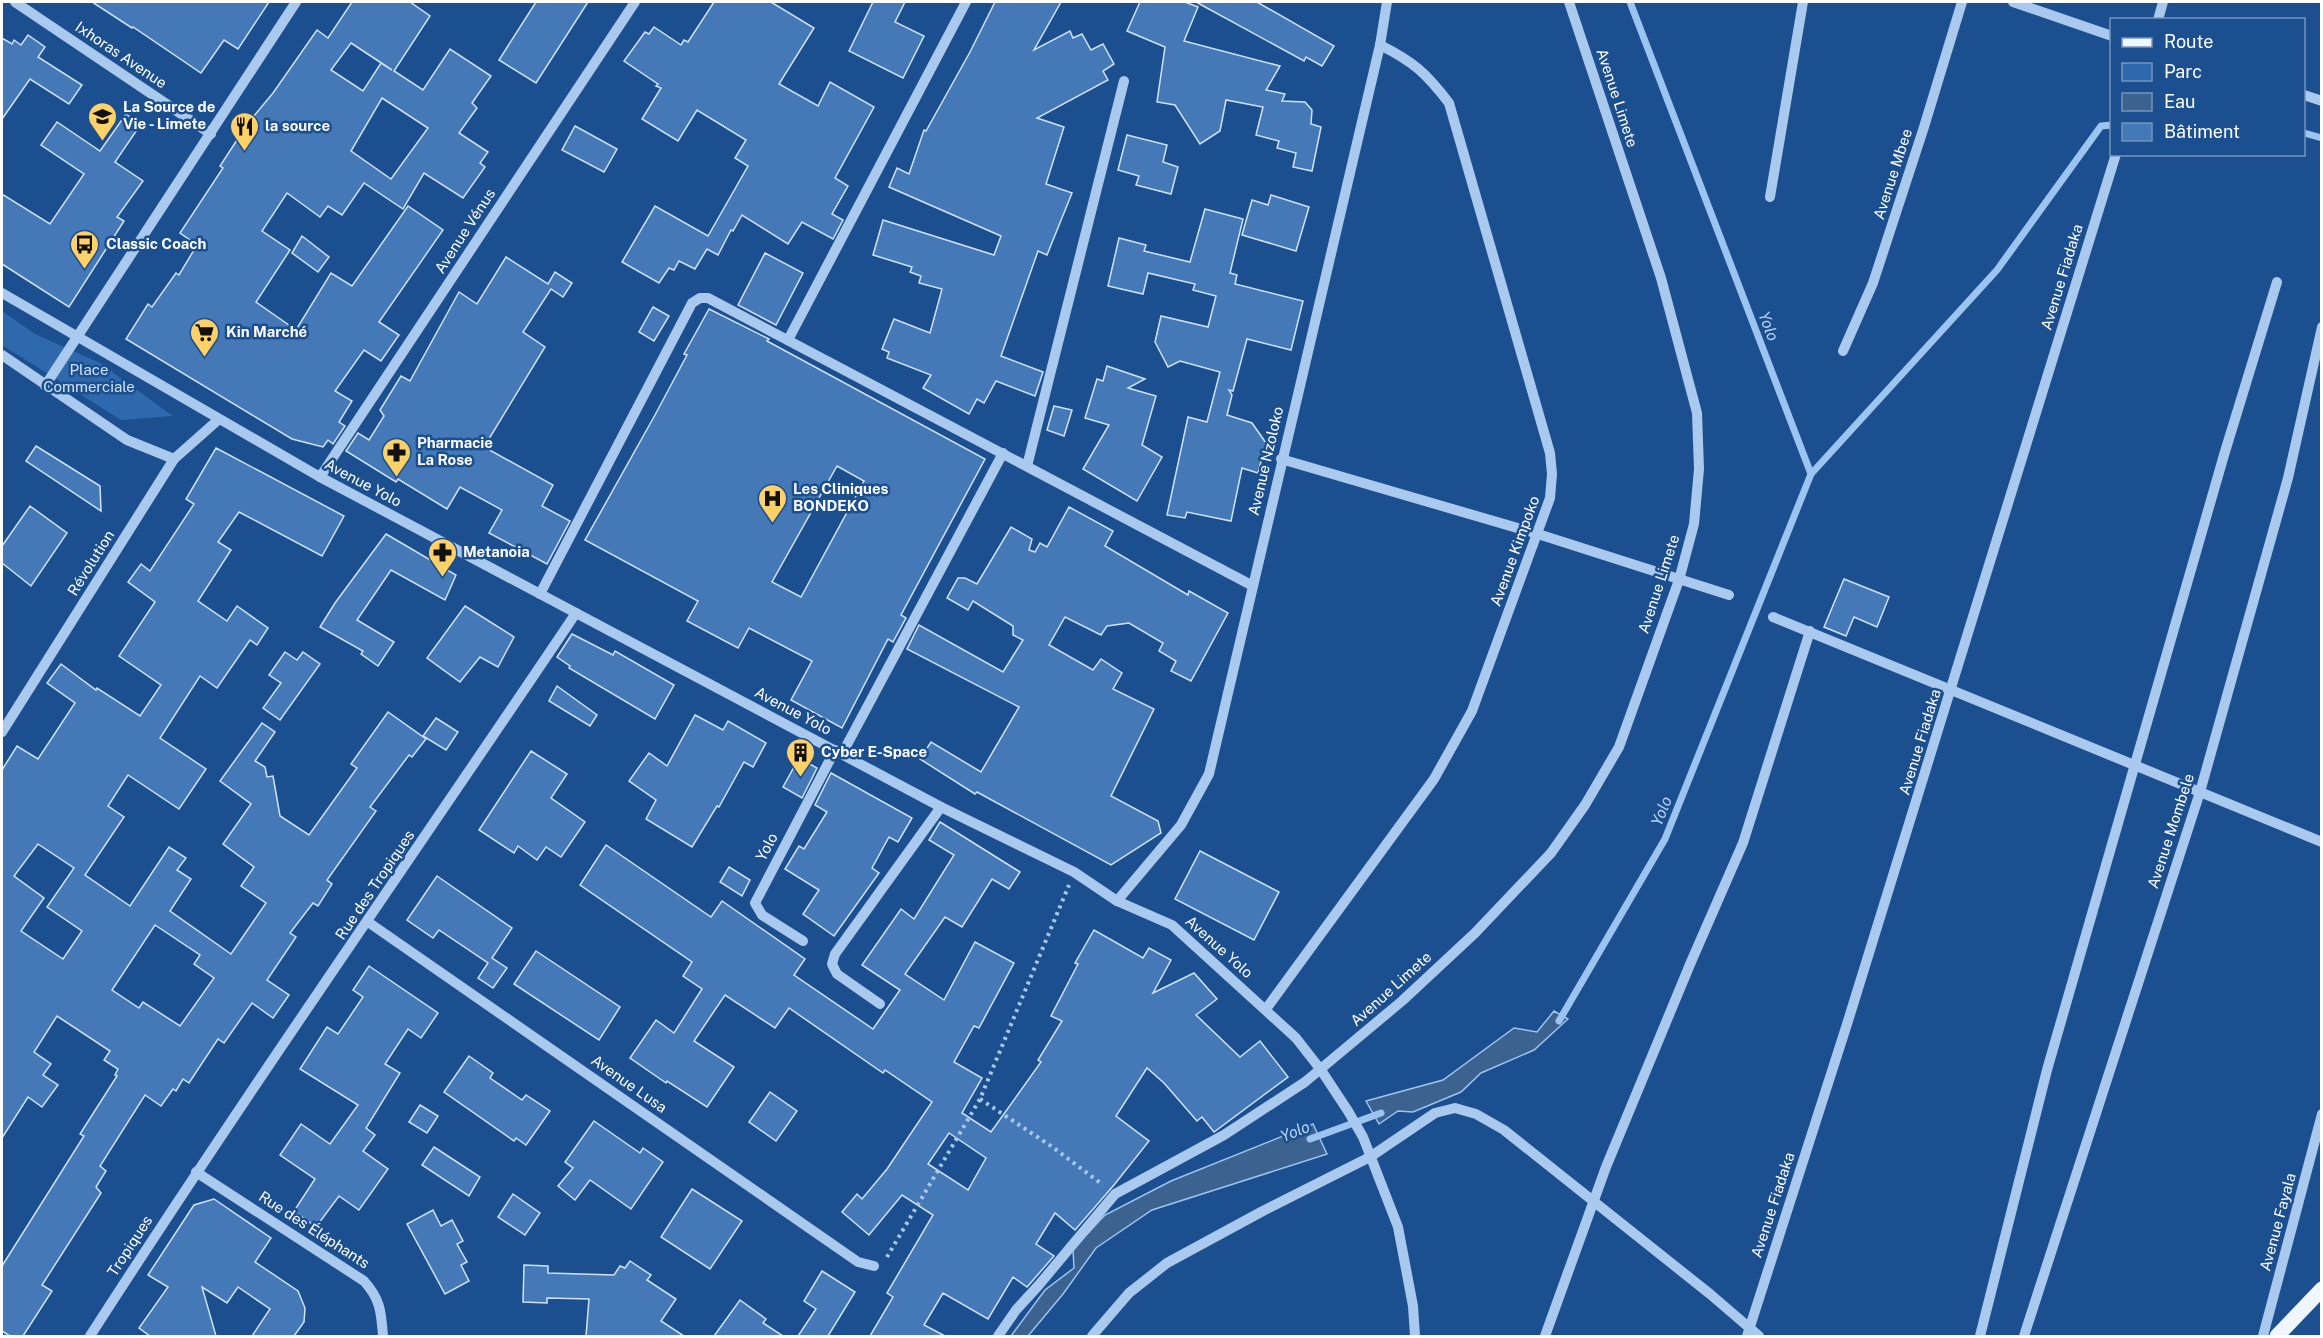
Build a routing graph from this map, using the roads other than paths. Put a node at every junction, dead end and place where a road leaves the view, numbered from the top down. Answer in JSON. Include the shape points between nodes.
{"nodes":[{"id":1,"x":15,"y":2,"type":"edge"},
{"id":2,"x":296,"y":2,"type":"edge"},
{"id":3,"x":635,"y":2,"type":"edge"},
{"id":4,"x":966,"y":2,"type":"edge"},
{"id":5,"x":1387,"y":2,"type":"edge"},
{"id":6,"x":1569,"y":2,"type":"edge"},
{"id":7,"x":1803,"y":2,"type":"edge"},
{"id":8,"x":1962,"y":2,"type":"edge"},
{"id":9,"x":2013,"y":2,"type":"edge"},
{"id":10,"x":2163,"y":2,"type":"edge"},
{"id":11,"x":2158,"y":18,"type":"edge"},
{"id":12,"x":2110,"y":35,"type":"edge"},
{"id":13,"x":1380,"y":45,"type":"junction"},
{"id":14,"x":1124,"y":81,"type":"dead end"},
{"id":15,"x":2305,"y":95,"type":"edge"},
{"id":16,"x":2322,"y":101,"type":"edge"},
{"id":17,"x":211,"y":134,"type":"junction"},
{"id":18,"x":2115,"y":156,"type":"edge"},
{"id":19,"x":1770,"y":197,"type":"dead end"},
{"id":20,"x":2277,"y":282,"type":"dead end"},
{"id":21,"x":2,"y":293,"type":"edge"},
{"id":22,"x":2322,"y":327,"type":"edge"},
{"id":23,"x":77,"y":338,"type":"junction"},
{"id":24,"x":788,"y":340,"type":"junction"},
{"id":25,"x":1843,"y":351,"type":"dead end"},
{"id":26,"x":2,"y":355,"type":"edge"},
{"id":27,"x":45,"y":386,"type":"junction"},
{"id":28,"x":218,"y":420,"type":"junction"},
{"id":29,"x":1003,"y":453,"type":"junction"},
{"id":30,"x":174,"y":459,"type":"junction"},
{"id":31,"x":1281,"y":459,"type":"junction"},
{"id":32,"x":1027,"y":466,"type":"junction"},
{"id":33,"x":320,"y":477,"type":"junction"},
{"id":34,"x":1538,"y":534,"type":"junction"},
{"id":35,"x":1679,"y":580,"type":"junction"},
{"id":36,"x":1253,"y":586,"type":"junction"},
{"id":37,"x":540,"y":594,"type":"junction"},
{"id":38,"x":1729,"y":595,"type":"dead end"},
{"id":39,"x":576,"y":614,"type":"junction"},
{"id":40,"x":1773,"y":617,"type":"dead end"},
{"id":41,"x":1810,"y":631,"type":"junction"},
{"id":42,"x":1951,"y":691,"type":"junction"},
{"id":43,"x":2,"y":732,"type":"edge"},
{"id":44,"x":838,"y":752,"type":"junction"},
{"id":45,"x":2134,"y":766,"type":"junction"},
{"id":46,"x":2200,"y":792,"type":"junction"},
{"id":47,"x":941,"y":807,"type":"junction"},
{"id":48,"x":2322,"y":842,"type":"edge"},
{"id":49,"x":1117,"y":901,"type":"junction"},
{"id":50,"x":368,"y":922,"type":"junction"},
{"id":51,"x":803,"y":941,"type":"dead end"},
{"id":52,"x":880,"y":1004,"type":"dead end"},
{"id":53,"x":1266,"y":1009,"type":"junction"},
{"id":54,"x":1321,"y":1070,"type":"junction"},
{"id":55,"x":2322,"y":1114,"type":"edge"},
{"id":56,"x":1370,"y":1157,"type":"junction"},
{"id":57,"x":196,"y":1172,"type":"junction"},
{"id":58,"x":1594,"y":1203,"type":"junction"},
{"id":59,"x":874,"y":1266,"type":"road end"},
{"id":60,"x":2322,"y":1289,"type":"edge"},
{"id":61,"x":1748,"y":1333,"type":"edge"},
{"id":62,"x":90,"y":1336,"type":"edge"},
{"id":63,"x":383,"y":1336,"type":"edge"},
{"id":64,"x":998,"y":1336,"type":"edge"},
{"id":65,"x":1092,"y":1336,"type":"edge"},
{"id":66,"x":1415,"y":1336,"type":"edge"},
{"id":67,"x":1545,"y":1336,"type":"edge"},
{"id":68,"x":1759,"y":1336,"type":"edge"},
{"id":69,"x":1980,"y":1336,"type":"edge"},
{"id":70,"x":2024,"y":1336,"type":"edge"},
{"id":71,"x":2263,"y":1336,"type":"edge"},
{"id":72,"x":2277,"y":1336,"type":"edge"}],
"edges":[{"from":1,"to":17,"type":"street","name":"Ixhoras Avenue"},
{"from":2,"to":17,"type":"street"},
{"from":3,"to":33,"type":"street","name":"Avenue Vénus"},
{"from":4,"to":24,"type":"street"},
{"from":5,"to":13,"type":"street","name":"Avenue Nzoloko"},
{"from":6,"to":35,"type":"street","name":"Avenue Limete","via":[[1661,278],[1697,413],[1699,469],[1694,524]]},
{"from":7,"to":19,"type":"street"},
{"from":8,"to":25,"type":"street","name":"Avenue Mbee","via":[[1873,283]]},
{"from":9,"to":12,"type":"street"},
{"from":10,"to":11,"type":"street"},
{"from":13,"to":31,"type":"street","name":"Avenue Nzoloko"},
{"from":13,"to":34,"type":"street","name":"Avenue Kimpoko","via":[[1404,56],[1429,76],[1449,103],[1550,453],[1550,498]]},
{"from":14,"to":32,"type":"street"},
{"from":15,"to":16,"type":"street"},
{"from":17,"to":23,"type":"street"},
{"from":18,"to":42,"type":"street","name":"Avenue Fiadaka"},
{"from":20,"to":45,"type":"street"},
{"from":21,"to":23,"type":"street","name":"Avenue Yolo"},
{"from":22,"to":46,"type":"street","name":"Avenue Mombele","via":[[2288,478]]},
{"from":23,"to":27,"type":"street"},
{"from":23,"to":28,"type":"street","name":"Avenue Yolo"},
{"from":24,"to":29,"type":"street"},
{"from":24,"to":37,"type":"street","via":[[708,298],[692,303]]},
{"from":26,"to":27,"type":"street"},
{"from":27,"to":30,"type":"street","via":[[127,440]]},
{"from":28,"to":30,"type":"street","name":"Révolution"},
{"from":28,"to":33,"type":"street","name":"Avenue Yolo"},
{"from":29,"to":32,"type":"street"},
{"from":29,"to":44,"type":"street"},
{"from":30,"to":43,"type":"street","name":"Révolution"},
{"from":31,"to":34,"type":"street"},
{"from":31,"to":36,"type":"street","name":"Avenue Nzoloko"},
{"from":32,"to":36,"type":"street"},
{"from":33,"to":37,"type":"street","name":"Avenue Yolo"},
{"from":34,"to":35,"type":"street"},
{"from":34,"to":53,"type":"street","name":"Avenue Kimpoko","via":[[1472,711],[1434,779]]},
{"from":35,"to":38,"type":"street"},
{"from":35,"to":54,"type":"street","name":"Avenue Limete","via":[[1619,747],[1551,853],[1459,949]]},
{"from":36,"to":49,"type":"street","name":"Avenue Nzoloko","via":[[1209,774],[1180,825]]},
{"from":37,"to":39,"type":"street","name":"Avenue Yolo"},
{"from":39,"to":44,"type":"street","name":"Avenue Yolo"},
{"from":39,"to":50,"type":"street","name":"Rue des Tropiques"},
{"from":40,"to":41,"type":"street"},
{"from":41,"to":42,"type":"street"},
{"from":41,"to":58,"type":"street","via":[[1743,843]]},
{"from":42,"to":45,"type":"street"},
{"from":42,"to":61,"type":"street","name":"Avenue Fiadaka"},
{"from":44,"to":47,"type":"street","name":"Avenue Yolo"},
{"from":44,"to":51,"type":"street","name":"Yolo","via":[[755,903],[762,915]]},
{"from":45,"to":46,"type":"street"},
{"from":45,"to":69,"type":"street","via":[[2048,1070]]},
{"from":46,"to":48,"type":"street"},
{"from":46,"to":70,"type":"street","name":"Avenue Mombele"},
{"from":47,"to":49,"type":"street","name":"Avenue Yolo","via":[[1074,872]]},
{"from":47,"to":52,"type":"street","via":[[832,964],[837,974]]},
{"from":49,"to":53,"type":"street","name":"Avenue Yolo","via":[[1172,925]]},
{"from":50,"to":57,"type":"street","name":"Rue des Tropiques"},
{"from":50,"to":59,"type":"street","name":"Avenue Lusa","via":[[858,1262]]},
{"from":53,"to":54,"type":"street","name":"Avenue Yolo"},
{"from":54,"to":56,"type":"street","name":"Avenue Yolo","via":[[1363,1137]]},
{"from":54,"to":64,"type":"street","name":"Avenue Limete","via":[[1224,1135],[1115,1194]]},
{"from":55,"to":71,"type":"street","name":"Avenue Fayala"},
{"from":56,"to":58,"type":"street","via":[[1435,1113],[1455,1108],[1476,1114],[1504,1130]]},
{"from":56,"to":65,"type":"street","via":[[1167,1263],[1130,1293]]},
{"from":56,"to":66,"type":"street","name":"Avenue Yolo","via":[[1398,1227]]},
{"from":57,"to":62,"type":"street","name":"Tropiques"},
{"from":57,"to":63,"type":"street","name":"Rue des Éléphants","via":[[364,1281],[375,1292],[380,1305]]},
{"from":58,"to":61,"type":"street","via":[[1710,1293]]},
{"from":58,"to":67,"type":"street"},
{"from":60,"to":72,"type":"main road"},
{"from":61,"to":68,"type":"street"}]}
